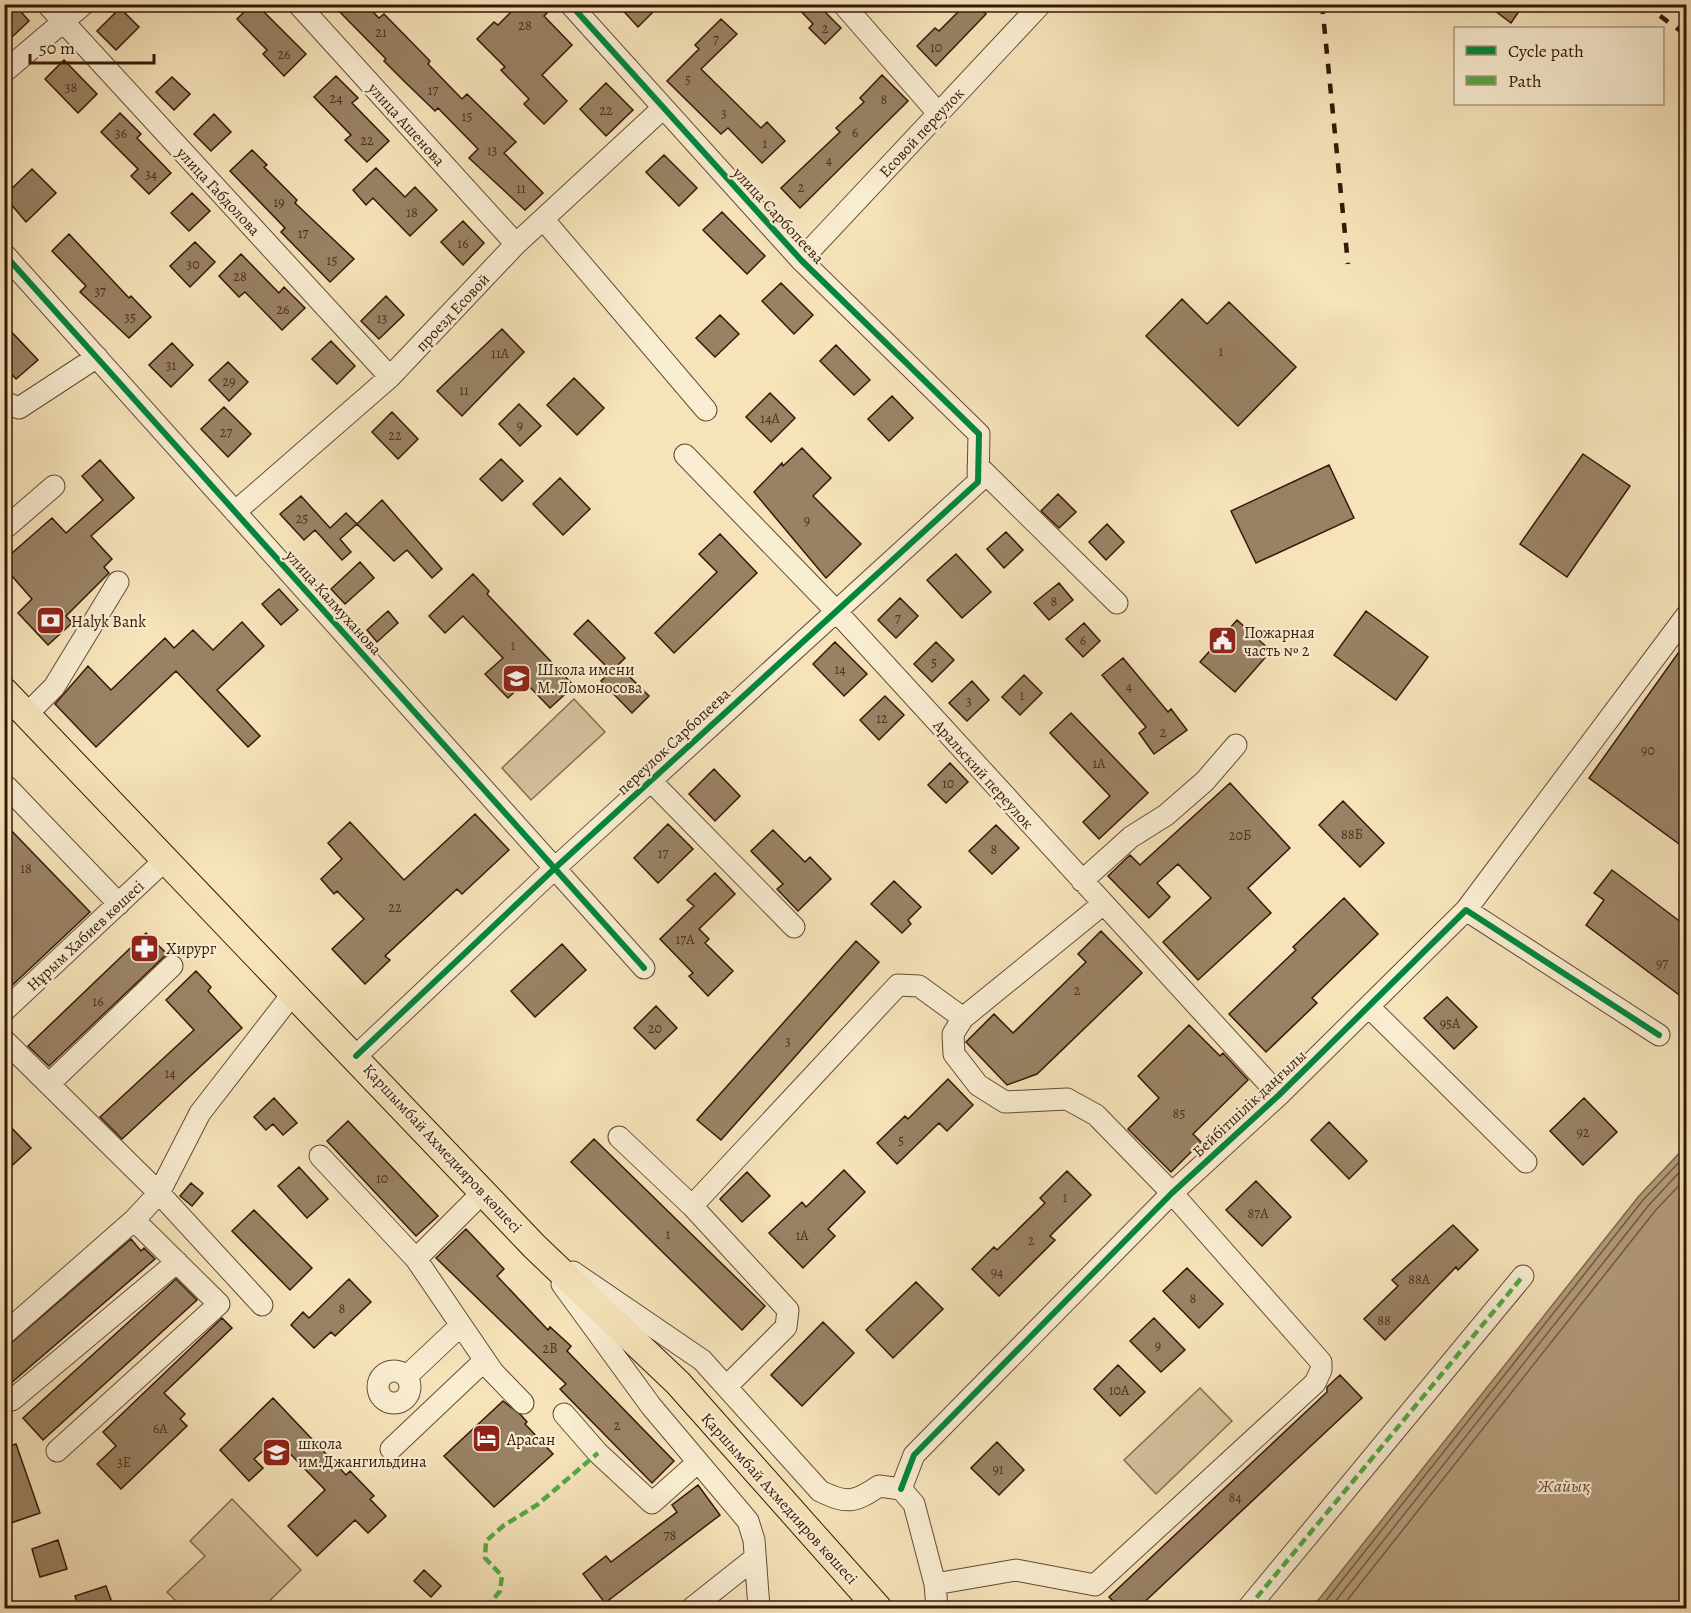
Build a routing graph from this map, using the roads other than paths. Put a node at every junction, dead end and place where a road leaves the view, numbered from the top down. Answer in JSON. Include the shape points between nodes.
{"nodes":[{"id":1,"x":47,"y":4,"type":"edge"},
{"id":2,"x":84,"y":4,"type":"edge"},
{"id":3,"x":298,"y":4,"type":"edge"},
{"id":4,"x":570,"y":4,"type":"edge"},
{"id":5,"x":843,"y":4,"type":"edge"},
{"id":6,"x":1041,"y":4,"type":"edge"},
{"id":7,"x":63,"y":23,"type":"junction"},
{"id":8,"x":4,"y":72,"type":"edge"},
{"id":9,"x":663,"y":108,"type":"junction"},
{"id":10,"x":938,"y":113,"type":"junction"},
{"id":11,"x":543,"y":219,"type":"junction"},
{"id":12,"x":516,"y":244,"type":"junction"},
{"id":13,"x":4,"y":254,"type":"edge"},
{"id":14,"x":801,"y":260,"type":"junction"},
{"id":15,"x":96,"y":357,"type":"junction"},
{"id":16,"x":390,"y":377,"type":"junction"},
{"id":17,"x":4,"y":402,"type":"edge"},
{"id":18,"x":706,"y":410,"type":"dead end"},
{"id":19,"x":980,"y":434,"type":"joint"},
{"id":20,"x":686,"y":455,"type":"dead end"},
{"id":21,"x":978,"y":466,"type":"junction"},
{"id":22,"x":54,"y":486,"type":"dead end"},
{"id":23,"x":235,"y":512,"type":"junction"},
{"id":24,"x":4,"y":529,"type":"edge"},
{"id":25,"x":118,"y":582,"type":"dead end"},
{"id":26,"x":1117,"y":603,"type":"dead end"},
{"id":27,"x":835,"y":610,"type":"junction"},
{"id":28,"x":1686,"y":616,"type":"edge"},
{"id":29,"x":4,"y":691,"type":"edge"},
{"id":30,"x":27,"y":714,"type":"junction"},
{"id":31,"x":1236,"y":745,"type":"dead end"},
{"id":32,"x":650,"y":780,"type":"junction"},
{"id":33,"x":7,"y":787,"type":"dead end"},
{"id":34,"x":166,"y":859,"type":"junction"},
{"id":35,"x":554,"y":869,"type":"junction"},
{"id":36,"x":1082,"y":881,"type":"junction"},
{"id":37,"x":119,"y":904,"type":"junction"},
{"id":38,"x":1103,"y":904,"type":"junction"},
{"id":39,"x":1466,"y":910,"type":"junction"},
{"id":40,"x":794,"y":927,"type":"dead end"},
{"id":41,"x":172,"y":966,"type":"dead end"},
{"id":42,"x":644,"y":968,"type":"dead end"},
{"id":43,"x":294,"y":992,"type":"junction"},
{"id":44,"x":1369,"y":1007,"type":"junction"},
{"id":45,"x":4,"y":1011,"type":"edge"},
{"id":46,"x":963,"y":1018,"type":"junction"},
{"id":47,"x":1659,"y":1035,"type":"dead end"},
{"id":48,"x":4,"y":1040,"type":"edge"},
{"id":49,"x":356,"y":1056,"type":"junction"},
{"id":50,"x":49,"y":1084,"type":"junction"},
{"id":51,"x":1279,"y":1095,"type":"junction"},
{"id":52,"x":619,"y":1137,"type":"dead end"},
{"id":53,"x":320,"y":1156,"type":"dead end"},
{"id":54,"x":1526,"y":1162,"type":"dead end"},
{"id":55,"x":483,"y":1191,"type":"junction"},
{"id":56,"x":159,"y":1193,"type":"junction"},
{"id":57,"x":1172,"y":1193,"type":"junction"},
{"id":58,"x":692,"y":1206,"type":"junction"},
{"id":59,"x":134,"y":1220,"type":"junction"},
{"id":60,"x":535,"y":1246,"type":"junction"},
{"id":61,"x":416,"y":1259,"type":"junction"},
{"id":62,"x":177,"y":1262,"type":"junction"},
{"id":63,"x":1523,"y":1276,"type":"dead end"},
{"id":64,"x":262,"y":1305,"type":"dead end"},
{"id":65,"x":461,"y":1325,"type":"junction"},
{"id":66,"x":4,"y":1334,"type":"edge"},
{"id":67,"x":484,"y":1360,"type":"junction"},
{"id":68,"x":407,"y":1376,"type":"dead end"},
{"id":69,"x":727,"y":1386,"type":"junction"},
{"id":70,"x":12,"y":1400,"type":"dead end"},
{"id":71,"x":523,"y":1403,"type":"dead end"},
{"id":72,"x":564,"y":1414,"type":"dead end"},
{"id":73,"x":391,"y":1449,"type":"dead end"},
{"id":74,"x":57,"y":1451,"type":"dead end"},
{"id":75,"x":698,"y":1462,"type":"junction"},
{"id":76,"x":901,"y":1489,"type":"junction"},
{"id":77,"x":755,"y":1558,"type":"junction"},
{"id":78,"x":936,"y":1584,"type":"junction"},
{"id":79,"x":692,"y":1608,"type":"edge"},
{"id":80,"x":759,"y":1608,"type":"edge"},
{"id":81,"x":878,"y":1608,"type":"edge"},
{"id":82,"x":937,"y":1608,"type":"edge"},
{"id":83,"x":1248,"y":1608,"type":"edge"}],
"edges":[{"from":1,"to":7,"type":"street","name":"улица Габдолова"},
{"from":2,"to":7,"type":"street"},
{"from":3,"to":12,"type":"street","name":"улица Ашенова"},
{"from":4,"to":9,"type":"street","name":"улица Сарбопеева"},
{"from":5,"to":10,"type":"street"},
{"from":6,"to":10,"type":"street","name":"Есовой переулок"},
{"from":7,"to":8,"type":"street"},
{"from":7,"to":16,"type":"street","name":"улица Габдолова"},
{"from":9,"to":11,"type":"street","name":"проезд Есовой"},
{"from":9,"to":14,"type":"street","name":"улица Сарбопеева"},
{"from":10,"to":14,"type":"street","name":"Есовой переулок"},
{"from":11,"to":12,"type":"street","name":"проезд Есовой"},
{"from":11,"to":18,"type":"street"},
{"from":12,"to":16,"type":"street","name":"проезд Есовой"},
{"from":13,"to":15,"type":"street","name":"улица Калмуханова"},
{"from":14,"to":19,"type":"street","name":"улица Сарбопеева"},
{"from":15,"to":17,"type":"street","via":[[19,408]]},
{"from":15,"to":23,"type":"street","name":"улица Калмуханова"},
{"from":16,"to":23,"type":"street","name":"проезд Есовой"},
{"from":19,"to":21,"type":"street","name":"переулок Сарбопеева"},
{"from":20,"to":27,"type":"street","name":"Аральский переулок"},
{"from":21,"to":26,"type":"street"},
{"from":21,"to":27,"type":"street","name":"переулок Сарбопеева","via":[[978,482]]},
{"from":22,"to":24,"type":"street"},
{"from":23,"to":35,"type":"street","name":"улица Калмуханова"},
{"from":25,"to":30,"type":"street","via":[[54,687]]},
{"from":27,"to":32,"type":"street","name":"переулок Сарбопеева"},
{"from":27,"to":36,"type":"street","name":"Аральский переулок"},
{"from":28,"to":39,"type":"street","name":"Бейбітшілік даңғылы"},
{"from":29,"to":30,"type":"main road","name":"Қаршымбай Ахмедияров көшесі"},
{"from":30,"to":34,"type":"main road","name":"Қаршымбай Ахмедияров көшесі"},
{"from":31,"to":36,"type":"street","via":[[1205,781],[1166,815],[1131,837]]},
{"from":32,"to":35,"type":"street","name":"переулок Сарбопеева"},
{"from":32,"to":40,"type":"street"},
{"from":33,"to":37,"type":"street"},
{"from":34,"to":37,"type":"street","name":"Нұрым Хабиев көшесі"},
{"from":34,"to":43,"type":"main road","name":"Қаршымбай Ахмедияров көшесі"},
{"from":35,"to":42,"type":"street","name":"улица Калмуханова"},
{"from":35,"to":49,"type":"street","name":"переулок Сарбопеева"},
{"from":36,"to":38,"type":"street","name":"Аральский переулок"},
{"from":37,"to":45,"type":"street","name":"Нұрым Хабиев көшесі"},
{"from":38,"to":46,"type":"street"},
{"from":38,"to":51,"type":"street","name":"Аральский переулок"},
{"from":39,"to":44,"type":"street","name":"Бейбітшілік даңғылы"},
{"from":39,"to":47,"type":"street"},
{"from":41,"to":50,"type":"street"},
{"from":43,"to":49,"type":"main road","name":"Қаршымбай Ахмедияров көшесі"},
{"from":43,"to":56,"type":"street","via":[[200,1113]]},
{"from":44,"to":51,"type":"street","name":"Бейбітшілік даңғылы"},
{"from":44,"to":54,"type":"street"},
{"from":46,"to":57,"type":"street","via":[[953,1034],[954,1054],[978,1085],[1005,1102],[1067,1099],[1096,1115]]},
{"from":46,"to":58,"type":"street","via":[[920,986],[898,984]]},
{"from":48,"to":50,"type":"street"},
{"from":49,"to":55,"type":"main road","name":"Қаршымбай Ахмедияров көшесі"},
{"from":50,"to":56,"type":"street"},
{"from":51,"to":57,"type":"street","name":"Бейбітшілік даңғылы"},
{"from":52,"to":58,"type":"street"},
{"from":53,"to":61,"type":"street"},
{"from":55,"to":60,"type":"main road","name":"Қаршымбай Ахмедияров көшесі"},
{"from":55,"to":61,"type":"street"},
{"from":56,"to":59,"type":"street"},
{"from":56,"to":64,"type":"street"},
{"from":57,"to":76,"type":"street","name":"Бейбітшілік даңғылы","via":[[914,1455]]},
{"from":57,"to":78,"type":"street","via":[[1321,1362],[1322,1370],[1315,1383],[1095,1585],[1016,1570]]},
{"from":58,"to":69,"type":"street","via":[[788,1310],[786,1327]]},
{"from":59,"to":62,"type":"street"},
{"from":59,"to":66,"type":"street"},
{"from":60,"to":69,"type":"street","via":[[678,1341]]},
{"from":60,"to":75,"type":"street","via":[[632,1381]]},
{"from":60,"to":81,"type":"main road","name":"Қаршымбай Ахмедияров көшесі","via":[[678,1383]]},
{"from":61,"to":65,"type":"street"},
{"from":62,"to":70,"type":"street"},
{"from":62,"to":74,"type":"street","via":[[219,1304]]},
{"from":63,"to":83,"type":"street"},
{"from":65,"to":67,"type":"street"},
{"from":65,"to":68,"type":"street"},
{"from":67,"to":71,"type":"street"},
{"from":67,"to":73,"type":"street"},
{"from":69,"to":76,"type":"street","via":[[820,1491],[842,1501],[860,1499],[879,1486]]},
{"from":72,"to":75,"type":"street","via":[[598,1453],[652,1503]]},
{"from":75,"to":77,"type":"street","via":[[748,1521]]},
{"from":76,"to":78,"type":"street","via":[[915,1504]]},
{"from":77,"to":79,"type":"street"},
{"from":77,"to":80,"type":"street"},
{"from":78,"to":82,"type":"street"}]}
